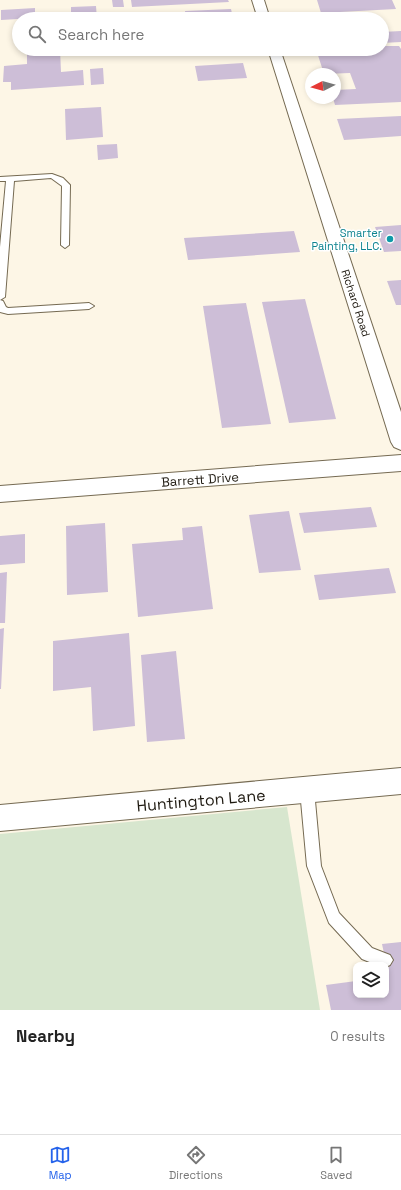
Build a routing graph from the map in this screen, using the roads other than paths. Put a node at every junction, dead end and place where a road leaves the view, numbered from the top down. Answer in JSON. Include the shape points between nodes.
{"nodes":[{"id":1,"x":258,"y":0,"type":"edge"},
{"id":2,"x":262,"y":12,"type":"edge"},
{"id":3,"x":276,"y":56,"type":"edge"},
{"id":4,"x":0,"y":179,"type":"edge"},
{"id":5,"x":10,"y":179,"type":"junction"},
{"id":6,"x":4,"y":206,"type":"edge"},
{"id":7,"x":65,"y":245,"type":"dead end"},
{"id":8,"x":0,"y":297,"type":"edge"},
{"id":9,"x":0,"y":303,"type":"edge"},
{"id":10,"x":89,"y":306,"type":"dead end"},
{"id":11,"x":401,"y":442,"type":"edge"},
{"id":12,"x":401,"y":464,"type":"edge"},
{"id":13,"x":0,"y":494,"type":"edge"},
{"id":14,"x":401,"y":781,"type":"edge"},
{"id":15,"x":307,"y":790,"type":"junction"},
{"id":16,"x":0,"y":818,"type":"edge"},
{"id":17,"x":385,"y":960,"type":"dead end"}],
"edges":[{"from":1,"to":2,"type":"street"},
{"from":3,"to":11,"type":"street","name":"Richard Road"},
{"from":4,"to":5,"type":"lane"},
{"from":5,"to":6,"type":"lane"},
{"from":5,"to":7,"type":"lane","via":[[52,176],[66,185]]},
{"from":6,"to":8,"type":"lane"},
{"from":9,"to":10,"type":"lane","via":[[2,309],[8,312]]},
{"from":12,"to":13,"type":"street","name":"Barrett Drive"},
{"from":14,"to":15,"type":"street","name":"Huntington Lane"},
{"from":15,"to":16,"type":"street","name":"Huntington Lane"},
{"from":15,"to":17,"type":"lane","via":[[314,866],[334,918],[367,954]]}]}
